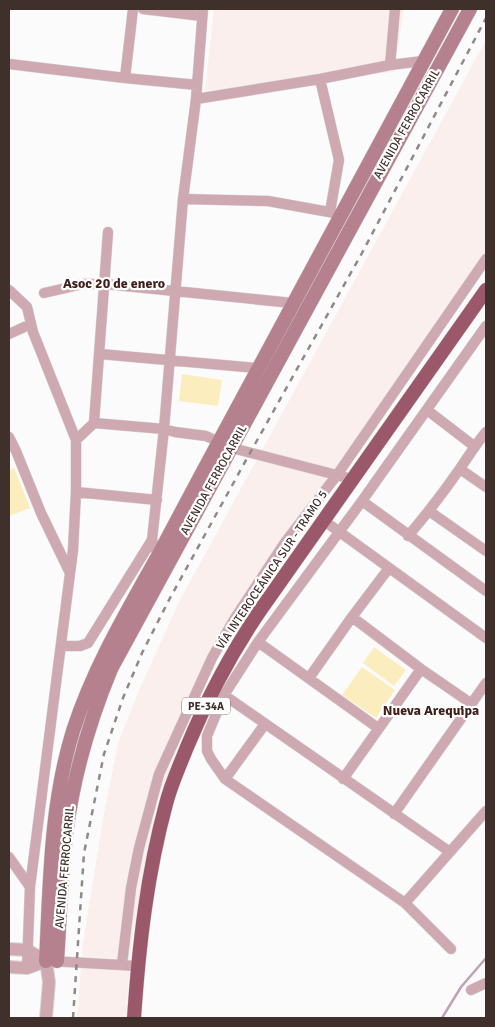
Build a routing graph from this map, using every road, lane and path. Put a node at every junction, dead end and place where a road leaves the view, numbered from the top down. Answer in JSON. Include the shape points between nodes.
{"nodes":[{"id":1,"x":133,"y":9,"type":"edge"},
{"id":2,"x":143,"y":9,"type":"edge"},
{"id":3,"x":395,"y":9,"type":"edge"},
{"id":4,"x":452,"y":9,"type":"edge"},
{"id":5,"x":470,"y":9,"type":"edge"},
{"id":6,"x":203,"y":12,"type":"edge"},
{"id":7,"x":424,"y":61,"type":"junction"},
{"id":8,"x":9,"y":64,"type":"edge"},
{"id":9,"x":390,"y":65,"type":"junction"},
{"id":10,"x":125,"y":78,"type":"junction"},
{"id":11,"x":320,"y":79,"type":"junction"},
{"id":12,"x":197,"y":85,"type":"junction"},
{"id":13,"x":196,"y":99,"type":"junction"},
{"id":14,"x":183,"y":199,"type":"junction"},
{"id":15,"x":335,"y":213,"type":"junction"},
{"id":16,"x":108,"y":232,"type":"dead end"},
{"id":17,"x":486,"y":259,"type":"edge"},
{"id":18,"x":105,"y":284,"type":"junction"},
{"id":19,"x":9,"y":290,"type":"edge"},
{"id":20,"x":174,"y":290,"type":"junction"},
{"id":21,"x":44,"y":293,"type":"dead end"},
{"id":22,"x":485,"y":293,"type":"edge"},
{"id":23,"x":292,"y":302,"type":"junction"},
{"id":24,"x":31,"y":324,"type":"junction"},
{"id":25,"x":486,"y":326,"type":"edge"},
{"id":26,"x":9,"y":334,"type":"edge"},
{"id":27,"x":100,"y":354,"type":"junction"},
{"id":28,"x":170,"y":360,"type":"junction"},
{"id":29,"x":256,"y":368,"type":"junction"},
{"id":30,"x":427,"y":410,"type":"junction"},
{"id":31,"x":94,"y":423,"type":"junction"},
{"id":32,"x":164,"y":429,"type":"junction"},
{"id":33,"x":486,"y":432,"type":"edge"},
{"id":34,"x":9,"y":437,"type":"edge"},
{"id":35,"x":76,"y":440,"type":"junction"},
{"id":36,"x":219,"y":441,"type":"junction"},
{"id":37,"x":474,"y":446,"type":"junction"},
{"id":38,"x":232,"y":448,"type":"junction"},
{"id":39,"x":460,"y":469,"type":"junction"},
{"id":40,"x":337,"y":475,"type":"junction"},
{"id":41,"x":352,"y":479,"type":"junction"},
{"id":42,"x":486,"y":487,"type":"edge"},
{"id":43,"x":76,"y":492,"type":"junction"},
{"id":44,"x":157,"y":500,"type":"junction"},
{"id":45,"x":362,"y":501,"type":"junction"},
{"id":46,"x":429,"y":511,"type":"junction"},
{"id":47,"x":323,"y":520,"type":"junction"},
{"id":48,"x":338,"y":531,"type":"junction"},
{"id":49,"x":408,"y":536,"type":"junction"},
{"id":50,"x":152,"y":540,"type":"junction"},
{"id":51,"x":486,"y":552,"type":"edge"},
{"id":52,"x":164,"y":559,"type":"junction"},
{"id":53,"x":389,"y":568,"type":"junction"},
{"id":54,"x":70,"y":572,"type":"junction"},
{"id":55,"x":486,"y":591,"type":"edge"},
{"id":56,"x":352,"y":617,"type":"junction"},
{"id":57,"x":486,"y":638,"type":"edge"},
{"id":58,"x":258,"y":642,"type":"junction"},
{"id":59,"x":61,"y":646,"type":"junction"},
{"id":60,"x":420,"y":668,"type":"junction"},
{"id":61,"x":309,"y":678,"type":"junction"},
{"id":62,"x":486,"y":683,"type":"edge"},
{"id":63,"x":224,"y":695,"type":"junction"},
{"id":64,"x":472,"y":704,"type":"junction"},
{"id":65,"x":265,"y":724,"type":"junction"},
{"id":66,"x":378,"y":728,"type":"junction"},
{"id":67,"x":343,"y":778,"type":"junction"},
{"id":68,"x":225,"y":779,"type":"junction"},
{"id":69,"x":486,"y":811,"type":"edge"},
{"id":70,"x":394,"y":814,"type":"junction"},
{"id":71,"x":450,"y":852,"type":"junction"},
{"id":72,"x":9,"y":857,"type":"edge"},
{"id":73,"x":30,"y":887,"type":"junction"},
{"id":74,"x":405,"y":903,"type":"junction"},
{"id":75,"x":9,"y":949,"type":"edge"},
{"id":76,"x":451,"y":949,"type":"dead end"},
{"id":77,"x":27,"y":950,"type":"junction"},
{"id":78,"x":51,"y":961,"type":"junction"},
{"id":79,"x":122,"y":964,"type":"junction"},
{"id":80,"x":138,"y":966,"type":"junction"},
{"id":81,"x":9,"y":967,"type":"edge"},
{"id":82,"x":26,"y":968,"type":"junction"},
{"id":83,"x":486,"y":983,"type":"edge"},
{"id":84,"x":471,"y":990,"type":"dead end"},
{"id":85,"x":46,"y":1018,"type":"edge"},
{"id":86,"x":134,"y":1018,"type":"edge"}],
"edges":[{"from":1,"to":10,"type":"street"},
{"from":2,"to":6,"type":"street"},
{"from":3,"to":9,"type":"street"},
{"from":4,"to":7,"type":"main road","name":"AVENIDA FERROCARRIL"},
{"from":5,"to":38,"type":"main road","name":"AVENIDA FERROCARRIL"},
{"from":6,"to":12,"type":"street"},
{"from":7,"to":9,"type":"street"},
{"from":7,"to":15,"type":"main road","name":"AVENIDA FERROCARRIL"},
{"from":8,"to":10,"type":"street"},
{"from":9,"to":11,"type":"street"},
{"from":10,"to":12,"type":"street"},
{"from":11,"to":13,"type":"street"},
{"from":11,"to":15,"type":"street","via":[[339,160]]},
{"from":12,"to":13,"type":"street"},
{"from":13,"to":14,"type":"street"},
{"from":14,"to":15,"type":"street","via":[[268,201]]},
{"from":14,"to":20,"type":"street"},
{"from":15,"to":23,"type":"main road","name":"AVENIDA FERROCARRIL"},
{"from":16,"to":18,"type":"street"},
{"from":17,"to":40,"type":"street"},
{"from":18,"to":20,"type":"street"},
{"from":18,"to":21,"type":"street","via":[[83,284]]},
{"from":18,"to":27,"type":"street"},
{"from":19,"to":24,"type":"street","via":[[27,307]]},
{"from":20,"to":23,"type":"street"},
{"from":20,"to":28,"type":"street"},
{"from":22,"to":41,"type":"highway","name":"VÍA INTEROCEÁNICA SUR - TRAMO 5","number":"PE-34A"},
{"from":23,"to":29,"type":"main road","name":"AVENIDA FERROCARRIL"},
{"from":24,"to":26,"type":"street"},
{"from":24,"to":35,"type":"street"},
{"from":25,"to":30,"type":"street"},
{"from":27,"to":28,"type":"street"},
{"from":27,"to":31,"type":"street"},
{"from":28,"to":29,"type":"street"},
{"from":28,"to":32,"type":"street"},
{"from":29,"to":36,"type":"main road","name":"AVENIDA FERROCARRIL"},
{"from":30,"to":37,"type":"street"},
{"from":30,"to":45,"type":"street"},
{"from":31,"to":32,"type":"street"},
{"from":31,"to":35,"type":"street"},
{"from":32,"to":36,"type":"street"},
{"from":32,"to":44,"type":"street"},
{"from":33,"to":37,"type":"street"},
{"from":34,"to":54,"type":"street"},
{"from":35,"to":43,"type":"street"},
{"from":36,"to":38,"type":"street"},
{"from":36,"to":52,"type":"main road","name":"AVENIDA FERROCARRIL"},
{"from":37,"to":39,"type":"street"},
{"from":38,"to":40,"type":"street"},
{"from":38,"to":52,"type":"main road","name":"AVENIDA FERROCARRIL"},
{"from":39,"to":42,"type":"street"},
{"from":39,"to":46,"type":"street"},
{"from":40,"to":41,"type":"street"},
{"from":40,"to":79,"type":"street","via":[[286,541],[235,618],[212,658],[159,774],[131,888]]},
{"from":41,"to":47,"type":"highway","name":"VÍA INTEROCEÁNICA SUR - TRAMO 5","number":"PE-34A"},
{"from":43,"to":44,"type":"street"},
{"from":43,"to":54,"type":"street"},
{"from":44,"to":50,"type":"street"},
{"from":45,"to":48,"type":"street"},
{"from":45,"to":49,"type":"street"},
{"from":46,"to":49,"type":"street"},
{"from":46,"to":51,"type":"street"},
{"from":47,"to":48,"type":"street"},
{"from":47,"to":80,"type":"highway","name":"VÍA INTEROCEÁNICA SUR - TRAMO 5","number":"PE-34A","via":[[235,648],[185,752],[166,802],[153,855]]},
{"from":48,"to":53,"type":"street"},
{"from":48,"to":58,"type":"street"},
{"from":49,"to":55,"type":"street"},
{"from":50,"to":52,"type":"street"},
{"from":50,"to":59,"type":"street","via":[[88,643]]},
{"from":52,"to":78,"type":"main road","name":"AVENIDA FERROCARRIL","via":[[125,612],[97,668],[73,731],[59,790],[54,829]]},
{"from":53,"to":56,"type":"street"},
{"from":53,"to":57,"type":"street"},
{"from":54,"to":59,"type":"street"},
{"from":56,"to":60,"type":"street"},
{"from":56,"to":61,"type":"street"},
{"from":58,"to":61,"type":"street"},
{"from":58,"to":63,"type":"street"},
{"from":59,"to":73,"type":"street"},
{"from":60,"to":64,"type":"street"},
{"from":60,"to":66,"type":"street"},
{"from":61,"to":66,"type":"street"},
{"from":62,"to":64,"type":"street"},
{"from":63,"to":65,"type":"street"},
{"from":63,"to":68,"type":"street","via":[[206,744],[211,759]]},
{"from":64,"to":70,"type":"street"},
{"from":65,"to":67,"type":"street"},
{"from":65,"to":68,"type":"street"},
{"from":66,"to":67,"type":"street"},
{"from":67,"to":70,"type":"street"},
{"from":68,"to":74,"type":"street"},
{"from":69,"to":71,"type":"street"},
{"from":70,"to":71,"type":"street"},
{"from":71,"to":74,"type":"street"},
{"from":72,"to":73,"type":"street"},
{"from":73,"to":77,"type":"street"},
{"from":74,"to":76,"type":"street"},
{"from":75,"to":77,"type":"street"},
{"from":77,"to":78,"type":"street"},
{"from":77,"to":82,"type":"street"},
{"from":78,"to":79,"type":"street"},
{"from":78,"to":82,"type":"street"},
{"from":78,"to":85,"type":"street","name":"AVENIDA FERROCARRIL"},
{"from":79,"to":80,"type":"street"},
{"from":80,"to":86,"type":"highway","name":"VÍA INTEROCEÁNICA SUR - TRAMO 5","number":"PE-34A"},
{"from":81,"to":82,"type":"street"},
{"from":83,"to":84,"type":"street"}]}
